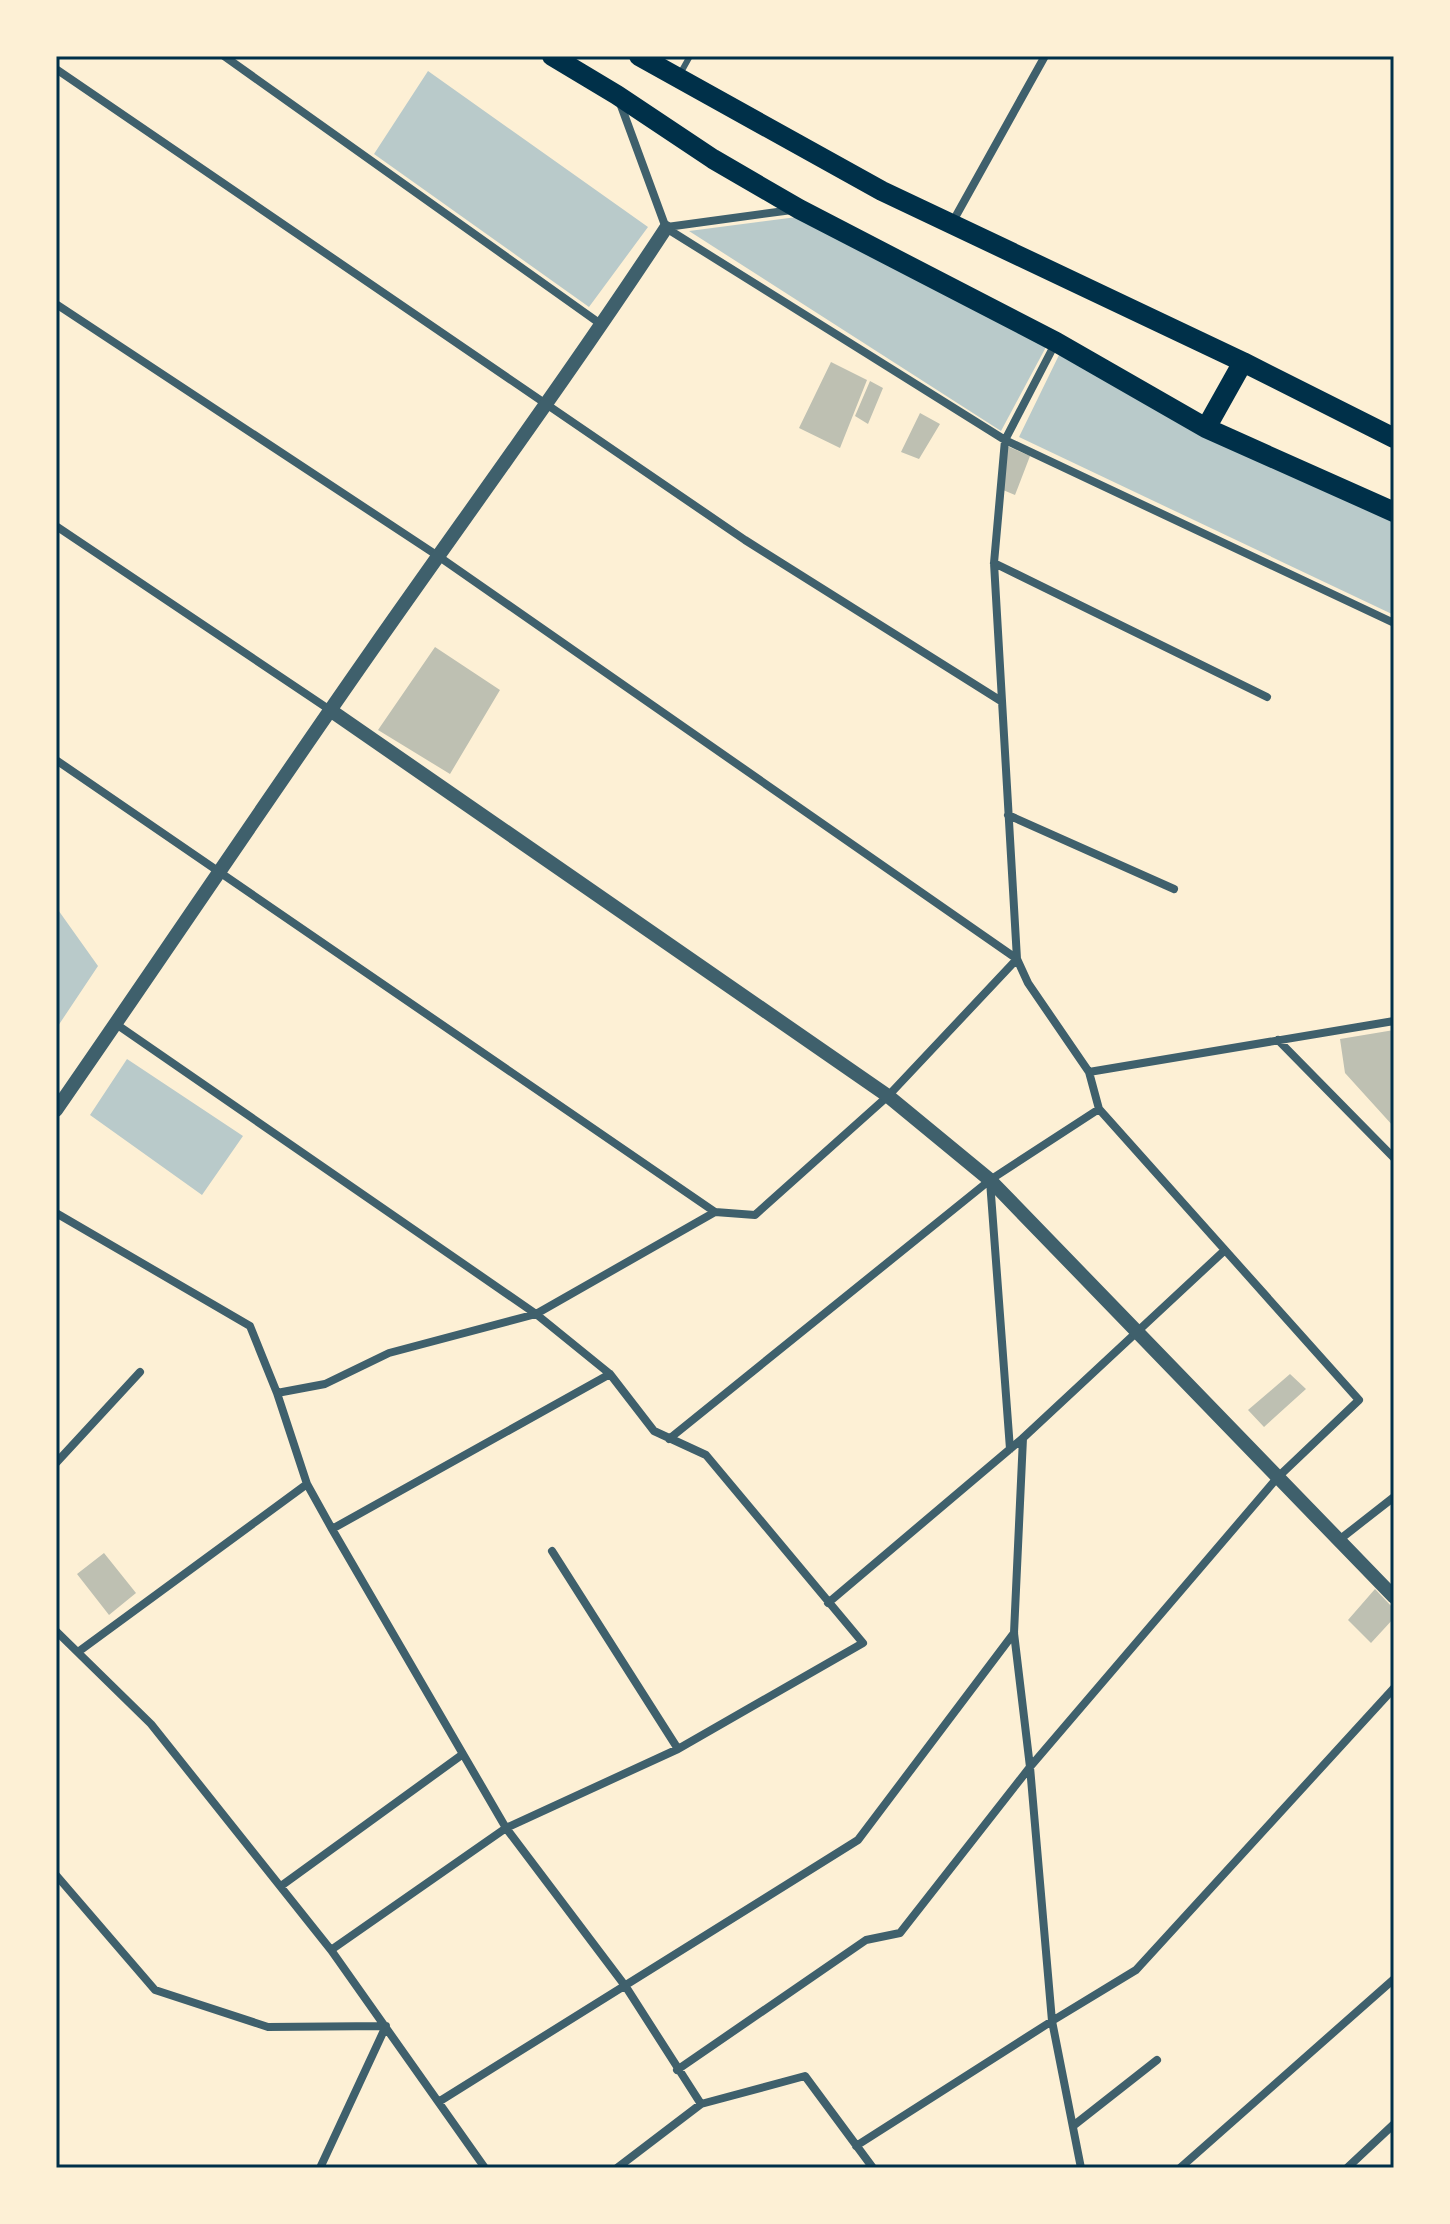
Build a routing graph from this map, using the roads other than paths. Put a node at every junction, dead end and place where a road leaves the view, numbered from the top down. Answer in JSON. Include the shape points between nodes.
{"nodes":[{"id":1,"x":224,"y":56,"type":"edge"},
{"id":2,"x":552,"y":56,"type":"edge"},
{"id":3,"x":639,"y":56,"type":"edge"},
{"id":4,"x":690,"y":56,"type":"edge"},
{"id":5,"x":1045,"y":56,"type":"edge"},
{"id":6,"x":56,"y":69,"type":"edge"},
{"id":7,"x":678,"y":78,"type":"junction"},
{"id":8,"x":617,"y":95,"type":"junction"},
{"id":9,"x":799,"y":209,"type":"junction"},
{"id":10,"x":952,"y":224,"type":"junction"},
{"id":11,"x":666,"y":228,"type":"junction"},
{"id":12,"x":56,"y":304,"type":"edge"},
{"id":13,"x":602,"y":325,"type":"junction"},
{"id":14,"x":1056,"y":342,"type":"junction"},
{"id":15,"x":1243,"y":362,"type":"junction"},
{"id":16,"x":544,"y":404,"type":"junction"},
{"id":17,"x":1206,"y":428,"type":"junction"},
{"id":18,"x":1394,"y":438,"type":"edge"},
{"id":19,"x":1005,"y":440,"type":"junction"},
{"id":20,"x":1394,"y":512,"type":"edge"},
{"id":21,"x":56,"y":526,"type":"edge"},
{"id":22,"x":438,"y":556,"type":"junction"},
{"id":23,"x":994,"y":563,"type":"junction"},
{"id":24,"x":1394,"y":623,"type":"edge"},
{"id":25,"x":1267,"y":697,"type":"dead end"},
{"id":26,"x":1001,"y":701,"type":"junction"},
{"id":27,"x":330,"y":710,"type":"junction"},
{"id":28,"x":56,"y":760,"type":"edge"},
{"id":29,"x":1008,"y":815,"type":"junction"},
{"id":30,"x":219,"y":872,"type":"junction"},
{"id":31,"x":1174,"y":889,"type":"dead end"},
{"id":32,"x":1017,"y":959,"type":"junction"},
{"id":33,"x":1394,"y":1021,"type":"edge"},
{"id":34,"x":116,"y":1024,"type":"junction"},
{"id":35,"x":1278,"y":1040,"type":"junction"},
{"id":36,"x":1089,"y":1072,"type":"junction"},
{"id":37,"x":888,"y":1096,"type":"junction"},
{"id":38,"x":1099,"y":1109,"type":"junction"},
{"id":39,"x":56,"y":1110,"type":"edge"},
{"id":40,"x":1394,"y":1158,"type":"edge"},
{"id":41,"x":990,"y":1180,"type":"junction"},
{"id":42,"x":715,"y":1212,"type":"junction"},
{"id":43,"x":56,"y":1213,"type":"edge"},
{"id":44,"x":1225,"y":1250,"type":"junction"},
{"id":45,"x":536,"y":1314,"type":"junction"},
{"id":46,"x":1137,"y":1331,"type":"junction"},
{"id":47,"x":140,"y":1372,"type":"dead end"},
{"id":48,"x":610,"y":1374,"type":"junction"},
{"id":49,"x":277,"y":1393,"type":"junction"},
{"id":50,"x":1023,"y":1438,"type":"junction"},
{"id":51,"x":669,"y":1439,"type":"junction"},
{"id":52,"x":1010,"y":1449,"type":"junction"},
{"id":53,"x":56,"y":1463,"type":"edge"},
{"id":54,"x":1278,"y":1477,"type":"junction"},
{"id":55,"x":307,"y":1484,"type":"junction"},
{"id":56,"x":1394,"y":1497,"type":"edge"},
{"id":57,"x":332,"y":1529,"type":"junction"},
{"id":58,"x":1339,"y":1540,"type":"junction"},
{"id":59,"x":552,"y":1551,"type":"dead end"},
{"id":60,"x":1394,"y":1597,"type":"edge"},
{"id":61,"x":828,"y":1603,"type":"junction"},
{"id":62,"x":56,"y":1631,"type":"edge"},
{"id":63,"x":1014,"y":1633,"type":"junction"},
{"id":64,"x":78,"y":1652,"type":"junction"},
{"id":65,"x":1394,"y":1688,"type":"edge"},
{"id":66,"x":678,"y":1749,"type":"junction"},
{"id":67,"x":463,"y":1754,"type":"junction"},
{"id":68,"x":1030,"y":1767,"type":"junction"},
{"id":69,"x":506,"y":1828,"type":"junction"},
{"id":70,"x":56,"y":1875,"type":"edge"},
{"id":71,"x":281,"y":1886,"type":"junction"},
{"id":72,"x":331,"y":1950,"type":"junction"},
{"id":73,"x":1394,"y":1979,"type":"edge"},
{"id":74,"x":626,"y":1987,"type":"junction"},
{"id":75,"x":1052,"y":2021,"type":"junction"},
{"id":76,"x":386,"y":2026,"type":"junction"},
{"id":77,"x":1157,"y":2060,"type":"dead end"},
{"id":78,"x":677,"y":2070,"type":"junction"},
{"id":79,"x":440,"y":2101,"type":"junction"},
{"id":80,"x":701,"y":2104,"type":"junction"},
{"id":81,"x":1394,"y":2124,"type":"edge"},
{"id":82,"x":1073,"y":2126,"type":"junction"},
{"id":83,"x":856,"y":2146,"type":"junction"},
{"id":84,"x":320,"y":2168,"type":"edge"},
{"id":85,"x":485,"y":2168,"type":"edge"},
{"id":86,"x":617,"y":2168,"type":"edge"},
{"id":87,"x":873,"y":2168,"type":"edge"},
{"id":88,"x":1081,"y":2168,"type":"edge"},
{"id":89,"x":1180,"y":2168,"type":"edge"},
{"id":90,"x":1347,"y":2168,"type":"edge"}],
"edges":[{"from":1,"to":13,"type":"street"},
{"from":2,"to":8,"type":"highway"},
{"from":3,"to":7,"type":"highway"},
{"from":4,"to":7,"type":"lane"},
{"from":5,"to":10,"type":"street"},
{"from":6,"to":16,"type":"street"},
{"from":7,"to":10,"type":"highway"},
{"from":8,"to":9,"type":"highway"},
{"from":8,"to":11,"type":"street"},
{"from":9,"to":11,"type":"street"},
{"from":9,"to":14,"type":"highway"},
{"from":10,"to":15,"type":"highway"},
{"from":11,"to":13,"type":"street"},
{"from":11,"to":19,"type":"street"},
{"from":12,"to":22,"type":"street"},
{"from":13,"to":16,"type":"street"},
{"from":14,"to":17,"type":"highway"},
{"from":14,"to":19,"type":"street"},
{"from":15,"to":17,"type":"highway"},
{"from":15,"to":18,"type":"highway"},
{"from":16,"to":22,"type":"street"},
{"from":16,"to":26,"type":"street","via":[[745,540]]},
{"from":17,"to":20,"type":"highway"},
{"from":19,"to":23,"type":"street"},
{"from":19,"to":24,"type":"street"},
{"from":21,"to":27,"type":"street"},
{"from":22,"to":27,"type":"street"},
{"from":22,"to":32,"type":"street"},
{"from":23,"to":25,"type":"street"},
{"from":23,"to":26,"type":"street"},
{"from":26,"to":29,"type":"street"},
{"from":27,"to":30,"type":"street"},
{"from":27,"to":37,"type":"street"},
{"from":28,"to":30,"type":"street"},
{"from":29,"to":31,"type":"street"},
{"from":29,"to":32,"type":"street"},
{"from":30,"to":34,"type":"street"},
{"from":30,"to":42,"type":"street"},
{"from":32,"to":36,"type":"street"},
{"from":32,"to":37,"type":"street"},
{"from":33,"to":35,"type":"street"},
{"from":34,"to":39,"type":"street"},
{"from":34,"to":45,"type":"street"},
{"from":35,"to":36,"type":"street"},
{"from":35,"to":40,"type":"street"},
{"from":36,"to":38,"type":"street"},
{"from":37,"to":41,"type":"street"},
{"from":37,"to":42,"type":"street","via":[[755,1215]]},
{"from":38,"to":41,"type":"street"},
{"from":38,"to":44,"type":"street"},
{"from":41,"to":46,"type":"street"},
{"from":41,"to":51,"type":"street"},
{"from":41,"to":52,"type":"street"},
{"from":42,"to":45,"type":"street"},
{"from":43,"to":49,"type":"street","via":[[250,1326]]},
{"from":44,"to":46,"type":"street"},
{"from":44,"to":54,"type":"street","via":[[1359,1400]]},
{"from":45,"to":48,"type":"street"},
{"from":45,"to":49,"type":"street","via":[[389,1353],[325,1384]]},
{"from":46,"to":50,"type":"street"},
{"from":46,"to":54,"type":"street"},
{"from":47,"to":53,"type":"street"},
{"from":48,"to":51,"type":"street","via":[[654,1431]]},
{"from":48,"to":57,"type":"street"},
{"from":49,"to":55,"type":"street"},
{"from":50,"to":52,"type":"street"},
{"from":50,"to":63,"type":"street"},
{"from":51,"to":61,"type":"street","via":[[706,1455]]},
{"from":52,"to":61,"type":"street"},
{"from":54,"to":58,"type":"street"},
{"from":54,"to":68,"type":"street"},
{"from":55,"to":57,"type":"street"},
{"from":55,"to":64,"type":"street"},
{"from":56,"to":58,"type":"street"},
{"from":57,"to":67,"type":"street"},
{"from":58,"to":60,"type":"street"},
{"from":59,"to":66,"type":"street"},
{"from":61,"to":66,"type":"street","via":[[863,1643]]},
{"from":62,"to":64,"type":"street"},
{"from":63,"to":68,"type":"street"},
{"from":63,"to":74,"type":"street","via":[[858,1840]]},
{"from":64,"to":71,"type":"street","via":[[151,1724]]},
{"from":65,"to":75,"type":"street","via":[[1136,1970]]},
{"from":66,"to":69,"type":"street"},
{"from":67,"to":69,"type":"street"},
{"from":67,"to":71,"type":"street"},
{"from":68,"to":75,"type":"street"},
{"from":68,"to":78,"type":"street","via":[[900,1933],[866,1940]]},
{"from":69,"to":72,"type":"street"},
{"from":69,"to":74,"type":"street"},
{"from":70,"to":76,"type":"street","via":[[155,1990],[268,2027]]},
{"from":71,"to":72,"type":"street"},
{"from":72,"to":76,"type":"street"},
{"from":73,"to":89,"type":"street"},
{"from":74,"to":78,"type":"street"},
{"from":74,"to":79,"type":"street"},
{"from":75,"to":82,"type":"street"},
{"from":75,"to":83,"type":"street"},
{"from":76,"to":79,"type":"street"},
{"from":76,"to":84,"type":"street"},
{"from":77,"to":82,"type":"street"},
{"from":78,"to":80,"type":"street"},
{"from":79,"to":85,"type":"street"},
{"from":80,"to":83,"type":"street","via":[[805,2076]]},
{"from":80,"to":86,"type":"street"},
{"from":81,"to":90,"type":"street"},
{"from":82,"to":88,"type":"street"},
{"from":83,"to":87,"type":"street"}]}
